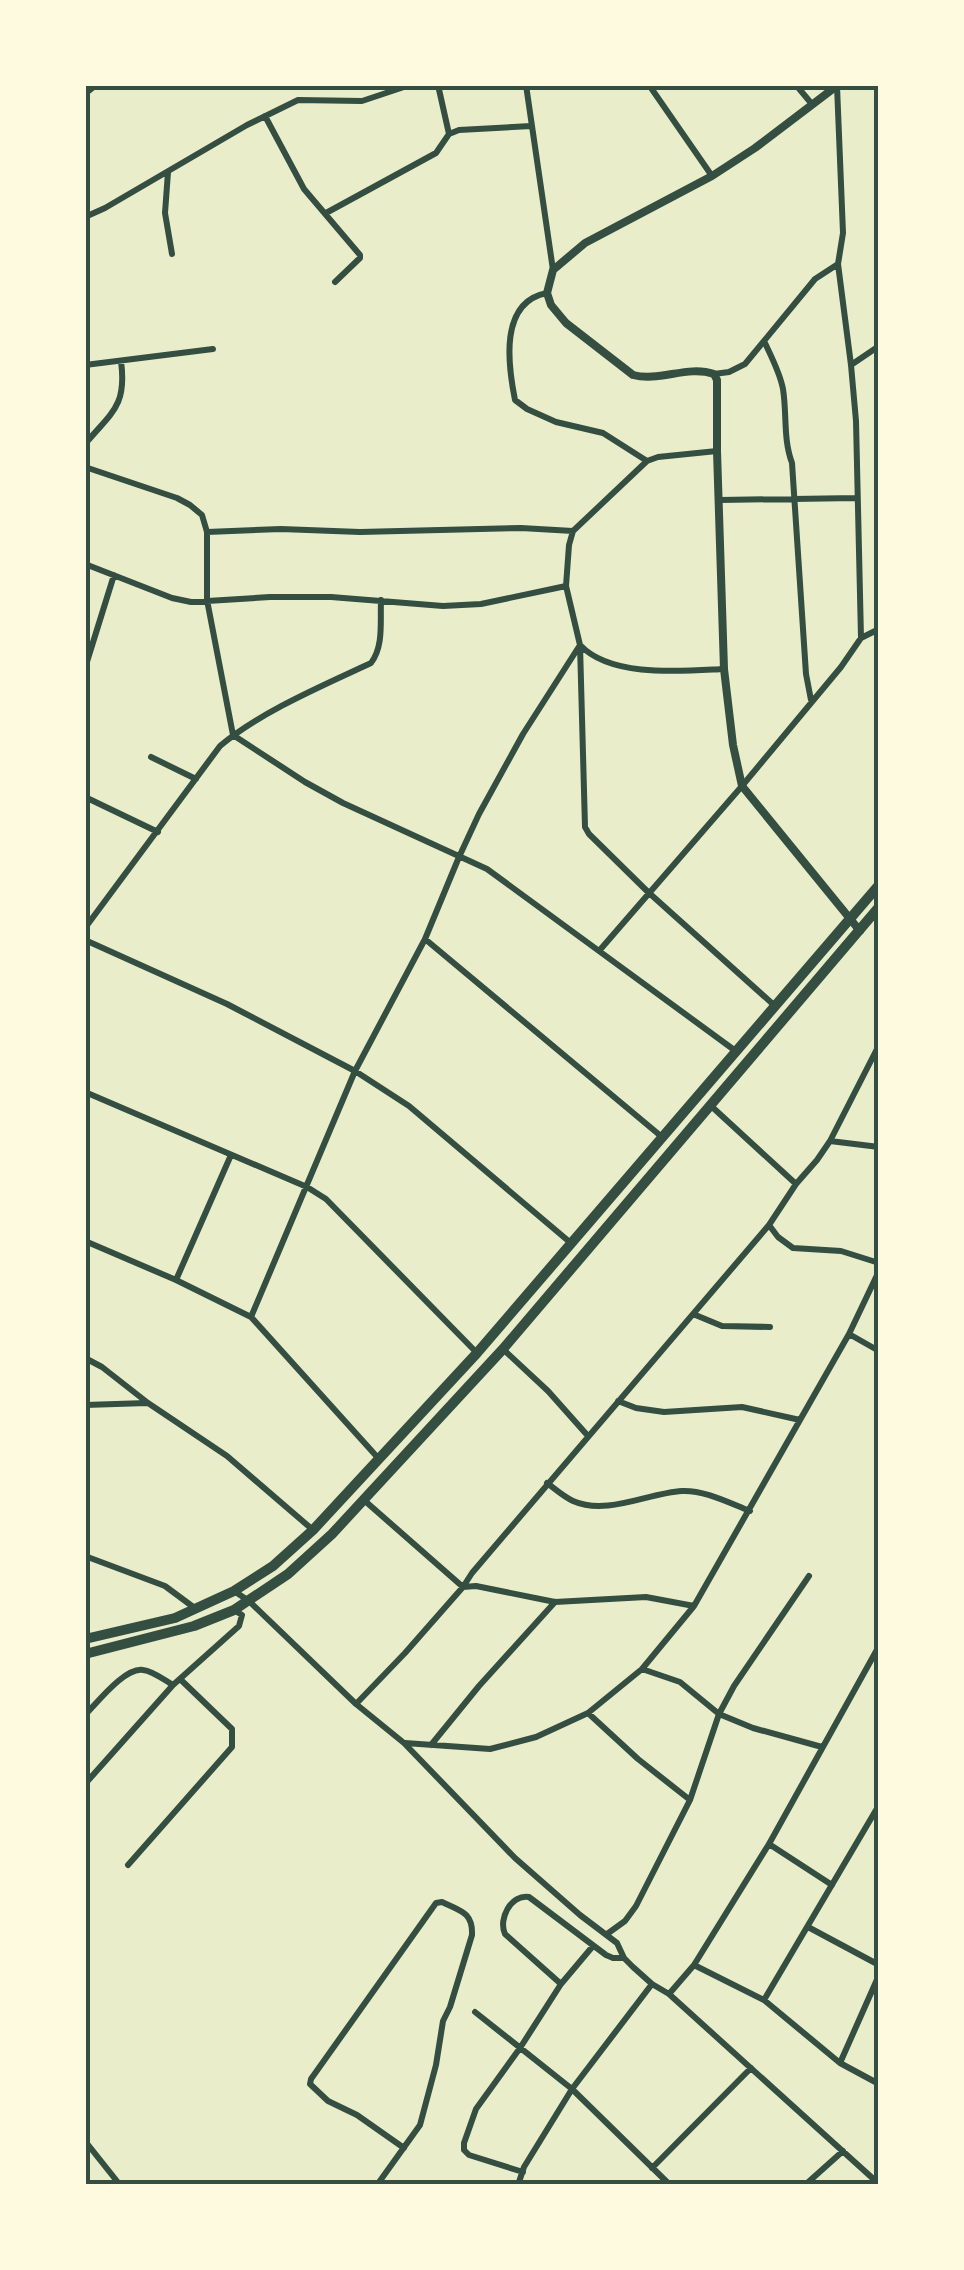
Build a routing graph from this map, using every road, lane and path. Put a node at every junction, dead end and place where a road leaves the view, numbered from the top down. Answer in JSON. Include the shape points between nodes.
{"nodes":[{"id":1,"x":96,"y":85,"type":"edge"},
{"id":2,"x":374,"y":85,"type":"edge"},
{"id":3,"x":410,"y":85,"type":"edge"},
{"id":4,"x":438,"y":85,"type":"edge"},
{"id":5,"x":526,"y":85,"type":"edge"},
{"id":6,"x":649,"y":85,"type":"edge"},
{"id":7,"x":796,"y":85,"type":"edge"},
{"id":8,"x":838,"y":85,"type":"edge"},
{"id":9,"x":85,"y":94,"type":"edge"},
{"id":10,"x":381,"y":96,"type":"junction"},
{"id":11,"x":812,"y":103,"type":"junction"},
{"id":12,"x":265,"y":116,"type":"junction"},
{"id":13,"x":531,"y":126,"type":"junction"},
{"id":14,"x":449,"y":134,"type":"junction"},
{"id":15,"x":168,"y":171,"type":"junction"},
{"id":16,"x":712,"y":176,"type":"junction"},
{"id":17,"x":326,"y":214,"type":"junction"},
{"id":18,"x":85,"y":217,"type":"edge"},
{"id":19,"x":172,"y":254,"type":"dead end"},
{"id":20,"x":838,"y":264,"type":"junction"},
{"id":21,"x":553,"y":270,"type":"junction"},
{"id":22,"x":335,"y":282,"type":"dead end"},
{"id":23,"x":548,"y":293,"type":"junction"},
{"id":24,"x":765,"y":343,"type":"junction"},
{"id":25,"x":879,"y":346,"type":"edge"},
{"id":26,"x":213,"y":349,"type":"dead end"},
{"id":27,"x":121,"y":361,"type":"junction"},
{"id":28,"x":85,"y":365,"type":"edge"},
{"id":29,"x":852,"y":366,"type":"junction"},
{"id":30,"x":714,"y":374,"type":"junction"},
{"id":31,"x":85,"y":444,"type":"edge"},
{"id":32,"x":717,"y":451,"type":"junction"},
{"id":33,"x":647,"y":461,"type":"junction"},
{"id":34,"x":85,"y":467,"type":"edge"},
{"id":35,"x":856,"y":498,"type":"junction"},
{"id":36,"x":794,"y":499,"type":"junction"},
{"id":37,"x":720,"y":500,"type":"junction"},
{"id":38,"x":573,"y":531,"type":"junction"},
{"id":39,"x":207,"y":532,"type":"junction"},
{"id":40,"x":85,"y":564,"type":"edge"},
{"id":41,"x":114,"y":575,"type":"junction"},
{"id":42,"x":566,"y":586,"type":"junction"},
{"id":43,"x":207,"y":600,"type":"junction"},
{"id":44,"x":381,"y":600,"type":"junction"},
{"id":45,"x":879,"y":629,"type":"edge"},
{"id":46,"x":861,"y":638,"type":"junction"},
{"id":47,"x":580,"y":646,"type":"junction"},
{"id":48,"x":85,"y":668,"type":"edge"},
{"id":49,"x":724,"y":670,"type":"junction"},
{"id":50,"x":811,"y":701,"type":"junction"},
{"id":51,"x":233,"y":735,"type":"junction"},
{"id":52,"x":151,"y":758,"type":"dead end"},
{"id":53,"x":196,"y":779,"type":"junction"},
{"id":54,"x":742,"y":786,"type":"junction"},
{"id":55,"x":85,"y":797,"type":"edge"},
{"id":56,"x":158,"y":832,"type":"junction"},
{"id":57,"x":459,"y":857,"type":"junction"},
{"id":58,"x":879,"y":885,"type":"edge"},
{"id":59,"x":648,"y":892,"type":"junction"},
{"id":60,"x":879,"y":907,"type":"edge"},
{"id":61,"x":849,"y":920,"type":"junction"},
{"id":62,"x":85,"y":928,"type":"edge"},
{"id":63,"x":860,"y":931,"type":"junction"},
{"id":64,"x":426,"y":939,"type":"junction"},
{"id":65,"x":85,"y":940,"type":"edge"},
{"id":66,"x":599,"y":951,"type":"junction"},
{"id":67,"x":776,"y":1006,"type":"junction"},
{"id":68,"x":879,"y":1046,"type":"edge"},
{"id":69,"x":737,"y":1052,"type":"junction"},
{"id":70,"x":355,"y":1071,"type":"junction"},
{"id":71,"x":85,"y":1092,"type":"edge"},
{"id":72,"x":710,"y":1105,"type":"junction"},
{"id":73,"x":662,"y":1138,"type":"junction"},
{"id":74,"x":830,"y":1141,"type":"junction"},
{"id":75,"x":879,"y":1147,"type":"edge"},
{"id":76,"x":231,"y":1155,"type":"junction"},
{"id":77,"x":796,"y":1184,"type":"junction"},
{"id":78,"x":306,"y":1188,"type":"junction"},
{"id":79,"x":769,"y":1225,"type":"junction"},
{"id":80,"x":85,"y":1240,"type":"edge"},
{"id":81,"x":572,"y":1244,"type":"junction"},
{"id":82,"x":879,"y":1263,"type":"edge"},
{"id":83,"x":879,"y":1271,"type":"edge"},
{"id":84,"x":176,"y":1280,"type":"junction"},
{"id":85,"x":693,"y":1314,"type":"junction"},
{"id":86,"x":251,"y":1317,"type":"junction"},
{"id":87,"x":770,"y":1327,"type":"dead end"},
{"id":88,"x":849,"y":1334,"type":"junction"},
{"id":89,"x":503,"y":1349,"type":"junction"},
{"id":90,"x":879,"y":1350,"type":"edge"},
{"id":91,"x":477,"y":1353,"type":"junction"},
{"id":92,"x":85,"y":1358,"type":"edge"},
{"id":93,"x":618,"y":1401,"type":"junction"},
{"id":94,"x":148,"y":1403,"type":"junction"},
{"id":95,"x":85,"y":1405,"type":"edge"},
{"id":96,"x":800,"y":1420,"type":"junction"},
{"id":97,"x":588,"y":1436,"type":"junction"},
{"id":98,"x":380,"y":1460,"type":"junction"},
{"id":99,"x":547,"y":1483,"type":"junction"},
{"id":100,"x":365,"y":1501,"type":"junction"},
{"id":101,"x":750,"y":1511,"type":"junction"},
{"id":102,"x":313,"y":1530,"type":"junction"},
{"id":103,"x":87,"y":1559,"type":"edge"},
{"id":104,"x":810,"y":1576,"type":"dead end"},
{"id":105,"x":464,"y":1587,"type":"junction"},
{"id":106,"x":234,"y":1591,"type":"junction"},
{"id":107,"x":248,"y":1602,"type":"junction"},
{"id":108,"x":555,"y":1602,"type":"junction"},
{"id":109,"x":694,"y":1606,"type":"junction"},
{"id":110,"x":196,"y":1609,"type":"junction"},
{"id":111,"x":234,"y":1610,"type":"junction"},
{"id":112,"x":85,"y":1639,"type":"edge"},
{"id":113,"x":879,"y":1646,"type":"edge"},
{"id":114,"x":85,"y":1654,"type":"edge"},
{"id":115,"x":642,"y":1670,"type":"junction"},
{"id":116,"x":176,"y":1682,"type":"junction"},
{"id":117,"x":356,"y":1704,"type":"junction"},
{"id":118,"x":588,"y":1713,"type":"junction"},
{"id":119,"x":719,"y":1714,"type":"junction"},
{"id":120,"x":85,"y":1715,"type":"edge"},
{"id":121,"x":404,"y":1743,"type":"junction"},
{"id":122,"x":430,"y":1746,"type":"junction"},
{"id":123,"x":822,"y":1748,"type":"junction"},
{"id":124,"x":85,"y":1784,"type":"edge"},
{"id":125,"x":690,"y":1800,"type":"junction"},
{"id":126,"x":879,"y":1805,"type":"edge"},
{"id":127,"x":769,"y":1844,"type":"junction"},
{"id":128,"x":128,"y":1865,"type":"dead end"},
{"id":129,"x":832,"y":1885,"type":"junction"},
{"id":130,"x":808,"y":1927,"type":"junction"},
{"id":131,"x":607,"y":1934,"type":"junction"},
{"id":132,"x":594,"y":1946,"type":"junction"},
{"id":133,"x":624,"y":1958,"type":"junction"},
{"id":134,"x":694,"y":1965,"type":"junction"},
{"id":135,"x":879,"y":1965,"type":"edge"},
{"id":136,"x":879,"y":1975,"type":"edge"},
{"id":137,"x":561,"y":1984,"type":"junction"},
{"id":138,"x":652,"y":1984,"type":"junction"},
{"id":139,"x":668,"y":1994,"type":"junction"},
{"id":140,"x":764,"y":2000,"type":"junction"},
{"id":141,"x":475,"y":2012,"type":"dead end"},
{"id":142,"x":520,"y":2048,"type":"junction"},
{"id":143,"x":840,"y":2063,"type":"junction"},
{"id":144,"x":751,"y":2068,"type":"junction"},
{"id":145,"x":879,"y":2084,"type":"edge"},
{"id":146,"x":572,"y":2089,"type":"junction"},
{"id":147,"x":85,"y":2141,"type":"edge"},
{"id":148,"x":404,"y":2148,"type":"junction"},
{"id":149,"x":843,"y":2151,"type":"junction"},
{"id":150,"x":652,"y":2168,"type":"junction"},
{"id":151,"x":522,"y":2172,"type":"junction"},
{"id":152,"x":879,"y":2184,"type":"edge"},
{"id":153,"x":120,"y":2185,"type":"edge"},
{"id":154,"x":377,"y":2185,"type":"edge"},
{"id":155,"x":518,"y":2185,"type":"edge"},
{"id":156,"x":670,"y":2185,"type":"edge"},
{"id":157,"x":804,"y":2185,"type":"edge"}],
"edges":[{"from":1,"to":9,"type":"street"},
{"from":2,"to":10,"type":"street"},
{"from":3,"to":10,"type":"street"},
{"from":4,"to":14,"type":"street"},
{"from":5,"to":13,"type":"street"},
{"from":6,"to":16,"type":"street"},
{"from":7,"to":11,"type":"street"},
{"from":8,"to":11,"type":"street"},
{"from":8,"to":20,"type":"street"},
{"from":10,"to":12,"type":"street","via":[[298,100]]},
{"from":11,"to":16,"type":"street"},
{"from":12,"to":15,"type":"street"},
{"from":12,"to":17,"type":"street"},
{"from":13,"to":14,"type":"street"},
{"from":13,"to":21,"type":"street"},
{"from":14,"to":17,"type":"street","via":[[436,153]]},
{"from":15,"to":18,"type":"street"},
{"from":15,"to":19,"type":"street","via":[[165,213]]},
{"from":16,"to":21,"type":"street","via":[[586,243]]},
{"from":17,"to":22,"type":"street","via":[[360,254]]},
{"from":20,"to":24,"type":"street","via":[[815,280]]},
{"from":20,"to":29,"type":"street"},
{"from":21,"to":23,"type":"street"},
{"from":23,"to":30,"type":"street","via":[[566,324],[634,376]]},
{"from":23,"to":33,"type":"street","via":[[536,295],[516,316],[509,363],[514,400],[556,422],[603,433]]},
{"from":24,"to":30,"type":"street","via":[[745,364]]},
{"from":24,"to":36,"type":"street","via":[[783,392]]},
{"from":25,"to":29,"type":"street"},
{"from":26,"to":27,"type":"street"},
{"from":27,"to":28,"type":"street"},
{"from":27,"to":31,"type":"street","via":[[118,404]]},
{"from":29,"to":35,"type":"street"},
{"from":30,"to":32,"type":"street"},
{"from":32,"to":33,"type":"street"},
{"from":32,"to":37,"type":"street"},
{"from":33,"to":38,"type":"street"},
{"from":34,"to":39,"type":"street","via":[[177,498],[202,515]]},
{"from":35,"to":36,"type":"street"},
{"from":35,"to":46,"type":"street"},
{"from":36,"to":37,"type":"street"},
{"from":36,"to":50,"type":"street"},
{"from":37,"to":49,"type":"street"},
{"from":38,"to":39,"type":"street"},
{"from":38,"to":42,"type":"street"},
{"from":39,"to":43,"type":"street"},
{"from":40,"to":41,"type":"street"},
{"from":41,"to":43,"type":"street","via":[[172,598]]},
{"from":41,"to":48,"type":"street"},
{"from":42,"to":44,"type":"street","via":[[481,604]]},
{"from":42,"to":47,"type":"street"},
{"from":43,"to":44,"type":"street"},
{"from":43,"to":51,"type":"street"},
{"from":44,"to":51,"type":"street","via":[[379,646],[371,663]]},
{"from":45,"to":46,"type":"street"},
{"from":46,"to":50,"type":"street"},
{"from":47,"to":49,"type":"street","via":[[628,668]]},
{"from":47,"to":57,"type":"street","via":[[523,734]]},
{"from":47,"to":59,"type":"street","via":[[586,827]]},
{"from":49,"to":54,"type":"street"},
{"from":50,"to":54,"type":"street"},
{"from":51,"to":53,"type":"street"},
{"from":51,"to":57,"type":"street","via":[[330,796]]},
{"from":52,"to":53,"type":"street"},
{"from":53,"to":56,"type":"street"},
{"from":54,"to":59,"type":"street"},
{"from":54,"to":61,"type":"street"},
{"from":55,"to":56,"type":"street"},
{"from":56,"to":62,"type":"street"},
{"from":57,"to":64,"type":"street"},
{"from":57,"to":66,"type":"street","via":[[488,869]]},
{"from":58,"to":61,"type":"main road"},
{"from":59,"to":66,"type":"street"},
{"from":59,"to":67,"type":"street"},
{"from":60,"to":63,"type":"main road"},
{"from":61,"to":63,"type":"street"},
{"from":61,"to":67,"type":"main road"},
{"from":63,"to":72,"type":"main road"},
{"from":64,"to":70,"type":"street"},
{"from":64,"to":73,"type":"street"},
{"from":65,"to":70,"type":"street"},
{"from":66,"to":69,"type":"street"},
{"from":67,"to":69,"type":"main road"},
{"from":68,"to":74,"type":"street"},
{"from":69,"to":73,"type":"main road"},
{"from":70,"to":78,"type":"street"},
{"from":70,"to":81,"type":"street","via":[[410,1106]]},
{"from":71,"to":76,"type":"street"},
{"from":72,"to":77,"type":"street"},
{"from":72,"to":89,"type":"main road"},
{"from":73,"to":81,"type":"main road"},
{"from":74,"to":75,"type":"street"},
{"from":74,"to":77,"type":"street"},
{"from":76,"to":78,"type":"street"},
{"from":76,"to":84,"type":"street"},
{"from":77,"to":79,"type":"street"},
{"from":78,"to":86,"type":"street"},
{"from":78,"to":91,"type":"street","via":[[326,1199]]},
{"from":79,"to":82,"type":"street","via":[[793,1248]]},
{"from":79,"to":85,"type":"street"},
{"from":80,"to":84,"type":"street"},
{"from":81,"to":91,"type":"main road"},
{"from":83,"to":88,"type":"street"},
{"from":84,"to":86,"type":"street"},
{"from":85,"to":87,"type":"street","via":[[722,1326]]},
{"from":85,"to":93,"type":"street"},
{"from":86,"to":98,"type":"street"},
{"from":88,"to":90,"type":"street"},
{"from":88,"to":96,"type":"street"},
{"from":89,"to":97,"type":"street"},
{"from":89,"to":100,"type":"main road"},
{"from":91,"to":98,"type":"main road"},
{"from":92,"to":94,"type":"street"},
{"from":93,"to":96,"type":"street","via":[[664,1412],[742,1407]]},
{"from":93,"to":97,"type":"street"},
{"from":94,"to":95,"type":"street"},
{"from":94,"to":102,"type":"street","via":[[227,1456]]},
{"from":96,"to":101,"type":"street"},
{"from":97,"to":99,"type":"street"},
{"from":98,"to":102,"type":"main road"},
{"from":99,"to":101,"type":"street","via":[[594,1505],[684,1491]]},
{"from":99,"to":105,"type":"street"},
{"from":100,"to":105,"type":"street"},
{"from":100,"to":107,"type":"main road"},
{"from":101,"to":109,"type":"street"},
{"from":102,"to":106,"type":"main road"},
{"from":103,"to":110,"type":"street","via":[[165,1586]]},
{"from":104,"to":119,"type":"street"},
{"from":105,"to":108,"type":"street"},
{"from":105,"to":117,"type":"street"},
{"from":106,"to":107,"type":"street"},
{"from":106,"to":110,"type":"main road"},
{"from":107,"to":111,"type":"main road"},
{"from":107,"to":117,"type":"street"},
{"from":108,"to":109,"type":"street","via":[[646,1597]]},
{"from":108,"to":122,"type":"street"},
{"from":109,"to":115,"type":"street"},
{"from":110,"to":112,"type":"main road"},
{"from":111,"to":114,"type":"main road"},
{"from":111,"to":116,"type":"street","via":[[242,1616],[239,1626]]},
{"from":113,"to":123,"type":"street"},
{"from":115,"to":118,"type":"street"},
{"from":115,"to":119,"type":"street","via":[[680,1682]]},
{"from":116,"to":120,"type":"street","via":[[137,1670]]},
{"from":116,"to":124,"type":"street"},
{"from":116,"to":128,"type":"street","via":[[232,1729],[232,1747]]},
{"from":117,"to":121,"type":"street"},
{"from":118,"to":122,"type":"street","via":[[490,1749]]},
{"from":118,"to":125,"type":"street"},
{"from":119,"to":123,"type":"street"},
{"from":119,"to":125,"type":"street"},
{"from":121,"to":122,"type":"street"},
{"from":121,"to":131,"type":"street","via":[[516,1858]]},
{"from":123,"to":127,"type":"street"},
{"from":125,"to":131,"type":"street","via":[[636,1906]]},
{"from":126,"to":129,"type":"street"},
{"from":127,"to":129,"type":"street"},
{"from":127,"to":134,"type":"street"},
{"from":129,"to":130,"type":"street"},
{"from":130,"to":135,"type":"street"},
{"from":130,"to":140,"type":"street"},
{"from":131,"to":133,"type":"street"},
{"from":132,"to":133,"type":"street"},
{"from":132,"to":137,"type":"street"},
{"from":132,"to":137,"type":"street","via":[[529,1897],[516,1898],[501,1923],[505,1934]]},
{"from":133,"to":138,"type":"street"},
{"from":134,"to":139,"type":"street"},
{"from":134,"to":140,"type":"street"},
{"from":136,"to":143,"type":"street"},
{"from":137,"to":142,"type":"street"},
{"from":138,"to":139,"type":"street"},
{"from":138,"to":146,"type":"street"},
{"from":139,"to":144,"type":"street"},
{"from":140,"to":143,"type":"street"},
{"from":141,"to":142,"type":"street"},
{"from":142,"to":146,"type":"street"},
{"from":142,"to":151,"type":"street","via":[[476,2109],[464,2150]]},
{"from":143,"to":145,"type":"street"},
{"from":144,"to":149,"type":"street"},
{"from":144,"to":150,"type":"street"},
{"from":146,"to":150,"type":"street"},
{"from":146,"to":151,"type":"street"},
{"from":147,"to":153,"type":"street"},
{"from":148,"to":148,"type":"street","via":[[424,2113],[442,2021],[472,1934],[468,1915],[442,1902],[310,2084]]},
{"from":148,"to":154,"type":"street"},
{"from":149,"to":152,"type":"street"},
{"from":149,"to":157,"type":"street"},
{"from":150,"to":156,"type":"street"},
{"from":151,"to":155,"type":"street"}]}
